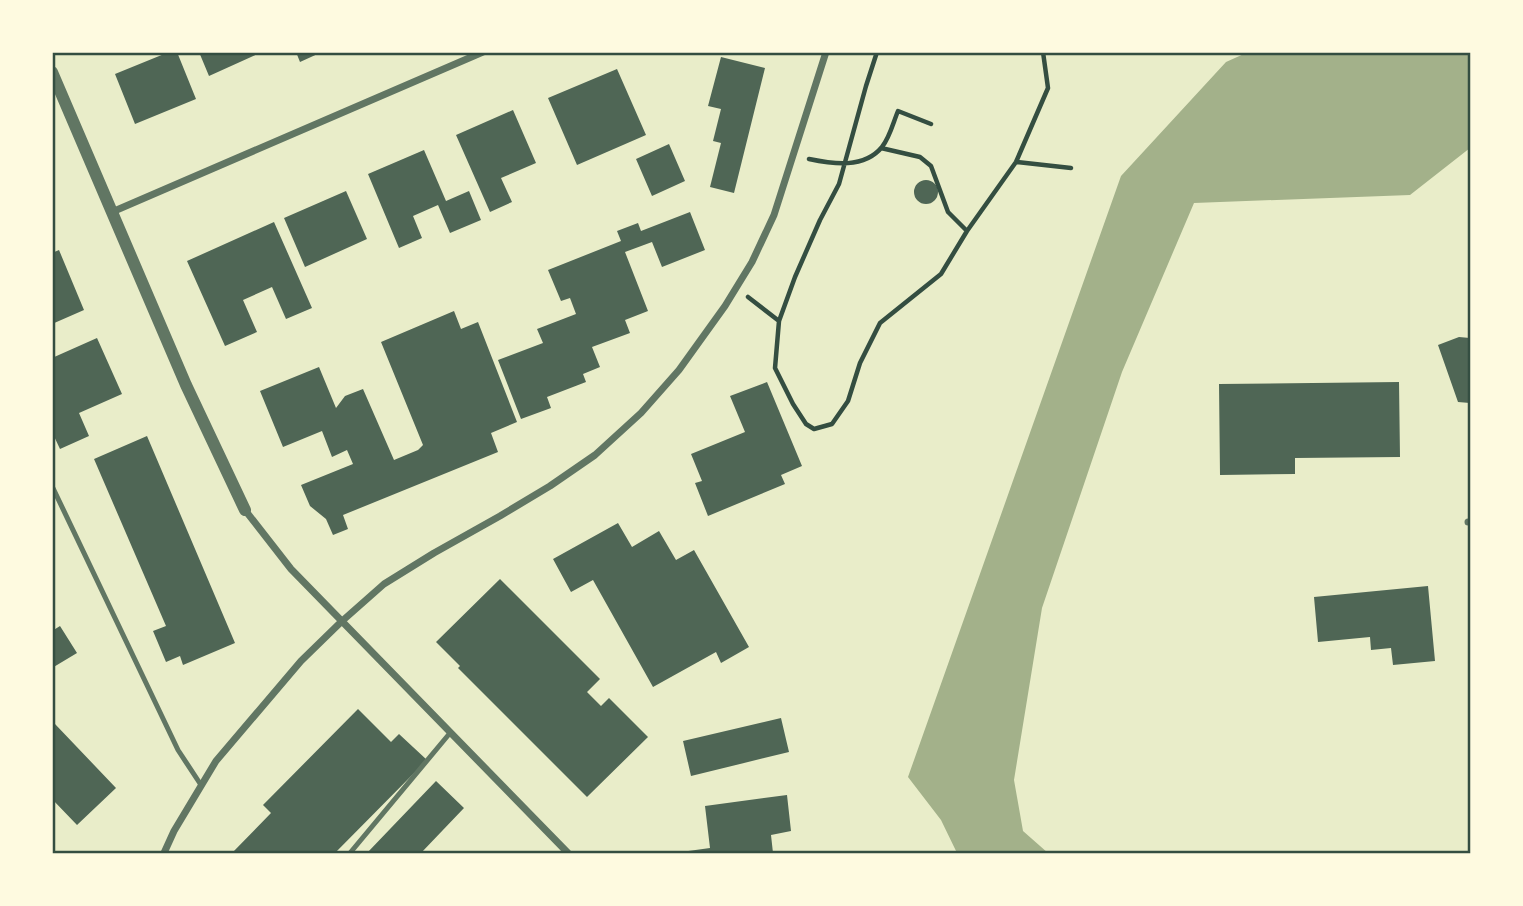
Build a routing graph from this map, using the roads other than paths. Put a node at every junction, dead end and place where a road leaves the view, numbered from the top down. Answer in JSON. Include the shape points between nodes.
{"nodes":[{"id":1,"x":483,"y":52,"type":"edge"},
{"id":2,"x":827,"y":52,"type":"edge"},
{"id":3,"x":52,"y":72,"type":"edge"},
{"id":4,"x":112,"y":212,"type":"junction"},
{"id":5,"x":52,"y":486,"type":"edge"},
{"id":6,"x":245,"y":510,"type":"joint"},
{"id":7,"x":341,"y":622,"type":"junction"},
{"id":8,"x":450,"y":733,"type":"junction"},
{"id":9,"x":201,"y":785,"type":"junction"},
{"id":10,"x":164,"y":853,"type":"edge"},
{"id":11,"x":350,"y":853,"type":"edge"},
{"id":12,"x":568,"y":853,"type":"edge"}],
"edges":[{"from":1,"to":4,"type":"street"},
{"from":2,"to":7,"type":"street","via":[[774,215],[752,262],[679,370],[595,455],[384,584]]},
{"from":3,"to":4,"type":"street"},
{"from":4,"to":6,"type":"street"},
{"from":5,"to":9,"type":"lane","via":[[178,750]]},
{"from":6,"to":7,"type":"street"},
{"from":7,"to":8,"type":"street"},
{"from":7,"to":9,"type":"street","via":[[292,671]]},
{"from":8,"to":11,"type":"lane"},
{"from":8,"to":12,"type":"street"},
{"from":9,"to":10,"type":"street"}]}
